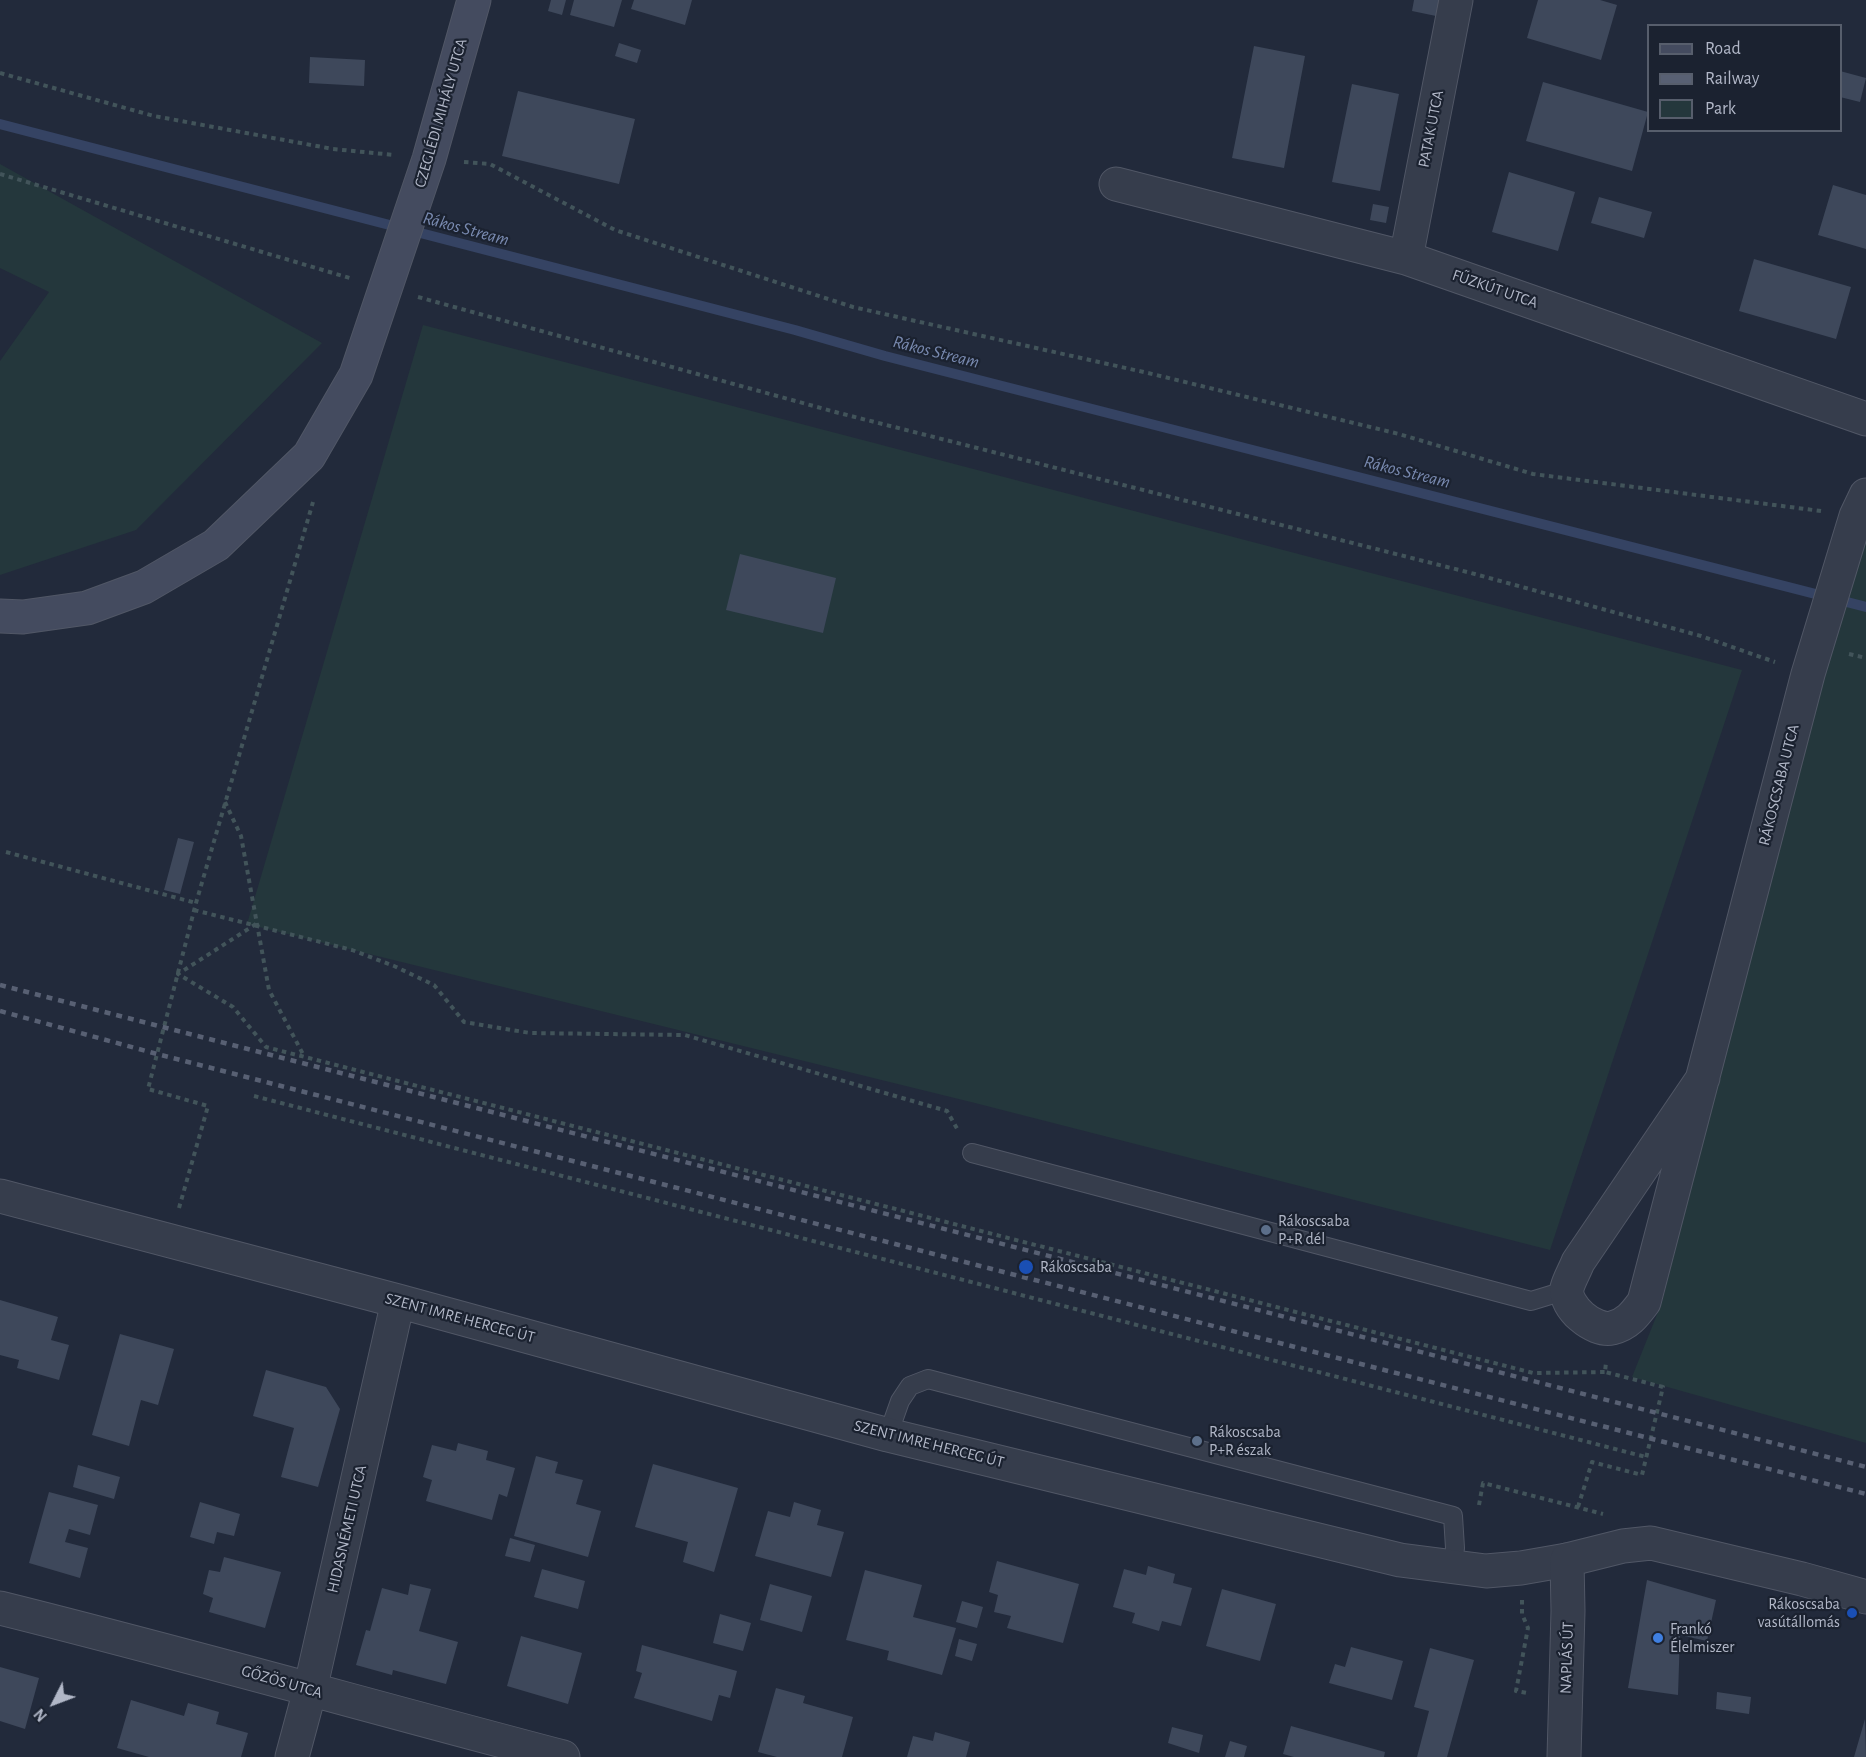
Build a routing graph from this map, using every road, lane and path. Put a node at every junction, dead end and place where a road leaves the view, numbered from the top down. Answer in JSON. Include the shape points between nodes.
{"nodes":[{"id":1,"x":474,"y":0,"type":"edge"},
{"id":2,"x":1456,"y":0,"type":"edge"},
{"id":3,"x":0,"y":73,"type":"edge"},
{"id":4,"x":426,"y":168,"type":"junction"},
{"id":5,"x":0,"y":174,"type":"edge"},
{"id":6,"x":1116,"y":184,"type":"dead end"},
{"id":7,"x":1406,"y":258,"type":"junction"},
{"id":8,"x":388,"y":283,"type":"junction"},
{"id":9,"x":1866,"y":419,"type":"edge"},
{"id":10,"x":309,"y":456,"type":"junction"},
{"id":11,"x":1857,"y":519,"type":"edge"},
{"id":12,"x":0,"y":616,"type":"edge"},
{"id":13,"x":1812,"y":661,"type":"junction"},
{"id":14,"x":225,"y":802,"type":"junction"},
{"id":15,"x":6,"y":852,"type":"dead end"},
{"id":16,"x":196,"y":903,"type":"junction"},
{"id":17,"x":194,"y":910,"type":"junction"},
{"id":18,"x":256,"y":924,"type":"junction"},
{"id":19,"x":178,"y":974,"type":"junction"},
{"id":20,"x":304,"y":1056,"type":"junction"},
{"id":21,"x":1704,"y":1078,"type":"junction"},
{"id":22,"x":254,"y":1096,"type":"dead end"},
{"id":23,"x":972,"y":1154,"type":"joint"},
{"id":24,"x":0,"y":1196,"type":"edge"},
{"id":25,"x":170,"y":1240,"type":"junction"},
{"id":26,"x":1567,"y":1290,"type":"junction"},
{"id":27,"x":398,"y":1301,"type":"junction"},
{"id":28,"x":1611,"y":1329,"type":"junction"},
{"id":29,"x":1605,"y":1372,"type":"junction"},
{"id":30,"x":888,"y":1435,"type":"junction"},
{"id":31,"x":1646,"y":1456,"type":"junction"},
{"id":32,"x":1578,"y":1507,"type":"junction"},
{"id":33,"x":1477,"y":1515,"type":"dead end"},
{"id":34,"x":1608,"y":1515,"type":"dead end"},
{"id":35,"x":1567,"y":1560,"type":"junction"},
{"id":36,"x":1452,"y":1568,"type":"junction"},
{"id":37,"x":1866,"y":1598,"type":"edge"},
{"id":38,"x":0,"y":1608,"type":"edge"},
{"id":39,"x":1522,"y":1614,"type":"dead end"},
{"id":40,"x":310,"y":1690,"type":"junction"},
{"id":41,"x":1527,"y":1693,"type":"dead end"},
{"id":42,"x":292,"y":1757,"type":"edge"},
{"id":43,"x":564,"y":1757,"type":"edge"},
{"id":44,"x":1564,"y":1757,"type":"edge"}],
"edges":[{"from":1,"to":4,"type":"main road","name":"CZEGLÉDI MIHÁLY UTCA"},
{"from":2,"to":7,"type":"street","name":"PATAK UTCA"},
{"from":3,"to":4,"type":"path","via":[[154,116]]},
{"from":4,"to":8,"type":"main road","name":"CZEGLÉDI MIHÁLY UTCA"},
{"from":4,"to":11,"type":"path","via":[[490,164],[615,230],[853,307],[1399,434],[1533,474]]},
{"from":5,"to":8,"type":"path"},
{"from":6,"to":7,"type":"street","name":"FŰZKÚT UTCA"},
{"from":7,"to":9,"type":"street","name":"FŰZKÚT UTCA"},
{"from":8,"to":10,"type":"main road","name":"CZEGLÉDI MIHÁLY UTCA","via":[[356,375]]},
{"from":8,"to":13,"type":"path","via":[[850,416],[1471,573],[1701,636]]},
{"from":10,"to":12,"type":"main road","name":"CZEGLÉDI MIHÁLY UTCA","via":[[216,545],[144,587],[87,608],[23,617]]},
{"from":10,"to":14,"type":"path","via":[[316,487],[310,515]]},
{"from":11,"to":13,"type":"street","name":"RÁKOSCSABA UTCA"},
{"from":13,"to":21,"type":"street","name":"RÁKOSCSABA UTCA"},
{"from":14,"to":16,"type":"path"},
{"from":14,"to":18,"type":"path","via":[[241,836]]},
{"from":15,"to":16,"type":"path"},
{"from":16,"to":17,"type":"path"},
{"from":17,"to":18,"type":"path"},
{"from":17,"to":19,"type":"path"},
{"from":18,"to":19,"type":"path"},
{"from":18,"to":20,"type":"path","via":[[268,990]]},
{"from":18,"to":23,"type":"path","via":[[352,950],[435,985],[464,1022],[530,1033],[685,1035],[947,1112]]},
{"from":19,"to":20,"type":"path","via":[[233,1007],[266,1047]]},
{"from":19,"to":25,"type":"path","via":[[148,1089],[208,1106]]},
{"from":20,"to":29,"type":"path","via":[[1533,1373]]},
{"from":21,"to":26,"type":"street","name":"RÁKOSCSABA UTCA","via":[[1578,1262]]},
{"from":21,"to":28,"type":"street","name":"RÁKOSCSABA UTCA","via":[[1644,1302],[1631,1320]]},
{"from":22,"to":31,"type":"path"},
{"from":23,"to":26,"type":"lane","via":[[1531,1301]]},
{"from":24,"to":25,"type":"street","name":"SZENT IMRE HERCEG ÚT"},
{"from":25,"to":27,"type":"street","name":"SZENT IMRE HERCEG ÚT"},
{"from":26,"to":28,"type":"street","via":[[1570,1303],[1580,1314],[1601,1328]]},
{"from":27,"to":30,"type":"street","name":"SZENT IMRE HERCEG ÚT"},
{"from":27,"to":40,"type":"street","name":"HIDASNÉMETI UTCA"},
{"from":28,"to":29,"type":"path"},
{"from":29,"to":31,"type":"path","via":[[1663,1387]]},
{"from":30,"to":36,"type":"street","name":"SZENT IMRE HERCEG ÚT","via":[[1400,1560]]},
{"from":30,"to":36,"type":"lane","via":[[910,1386],[928,1379],[1453,1516]]},
{"from":31,"to":32,"type":"path","via":[[1642,1474],[1592,1462]]},
{"from":32,"to":33,"type":"path","via":[[1483,1483]]},
{"from":32,"to":34,"type":"path"},
{"from":35,"to":36,"type":"street","name":"SZENT IMRE HERCEG ÚT","via":[[1486,1571]]},
{"from":35,"to":37,"type":"street","name":"SZENT IMRE HERCEG ÚT","via":[[1651,1543]]},
{"from":35,"to":44,"type":"street","name":"NAPLÁS ÚT"},
{"from":38,"to":40,"type":"street","name":"GŐZÖS UTCA"},
{"from":39,"to":41,"type":"path","via":[[1528,1628],[1516,1691]]},
{"from":40,"to":42,"type":"street","name":"HIDASNÉMETI UTCA"},
{"from":40,"to":43,"type":"street","name":"GŐZÖS UTCA"}]}
